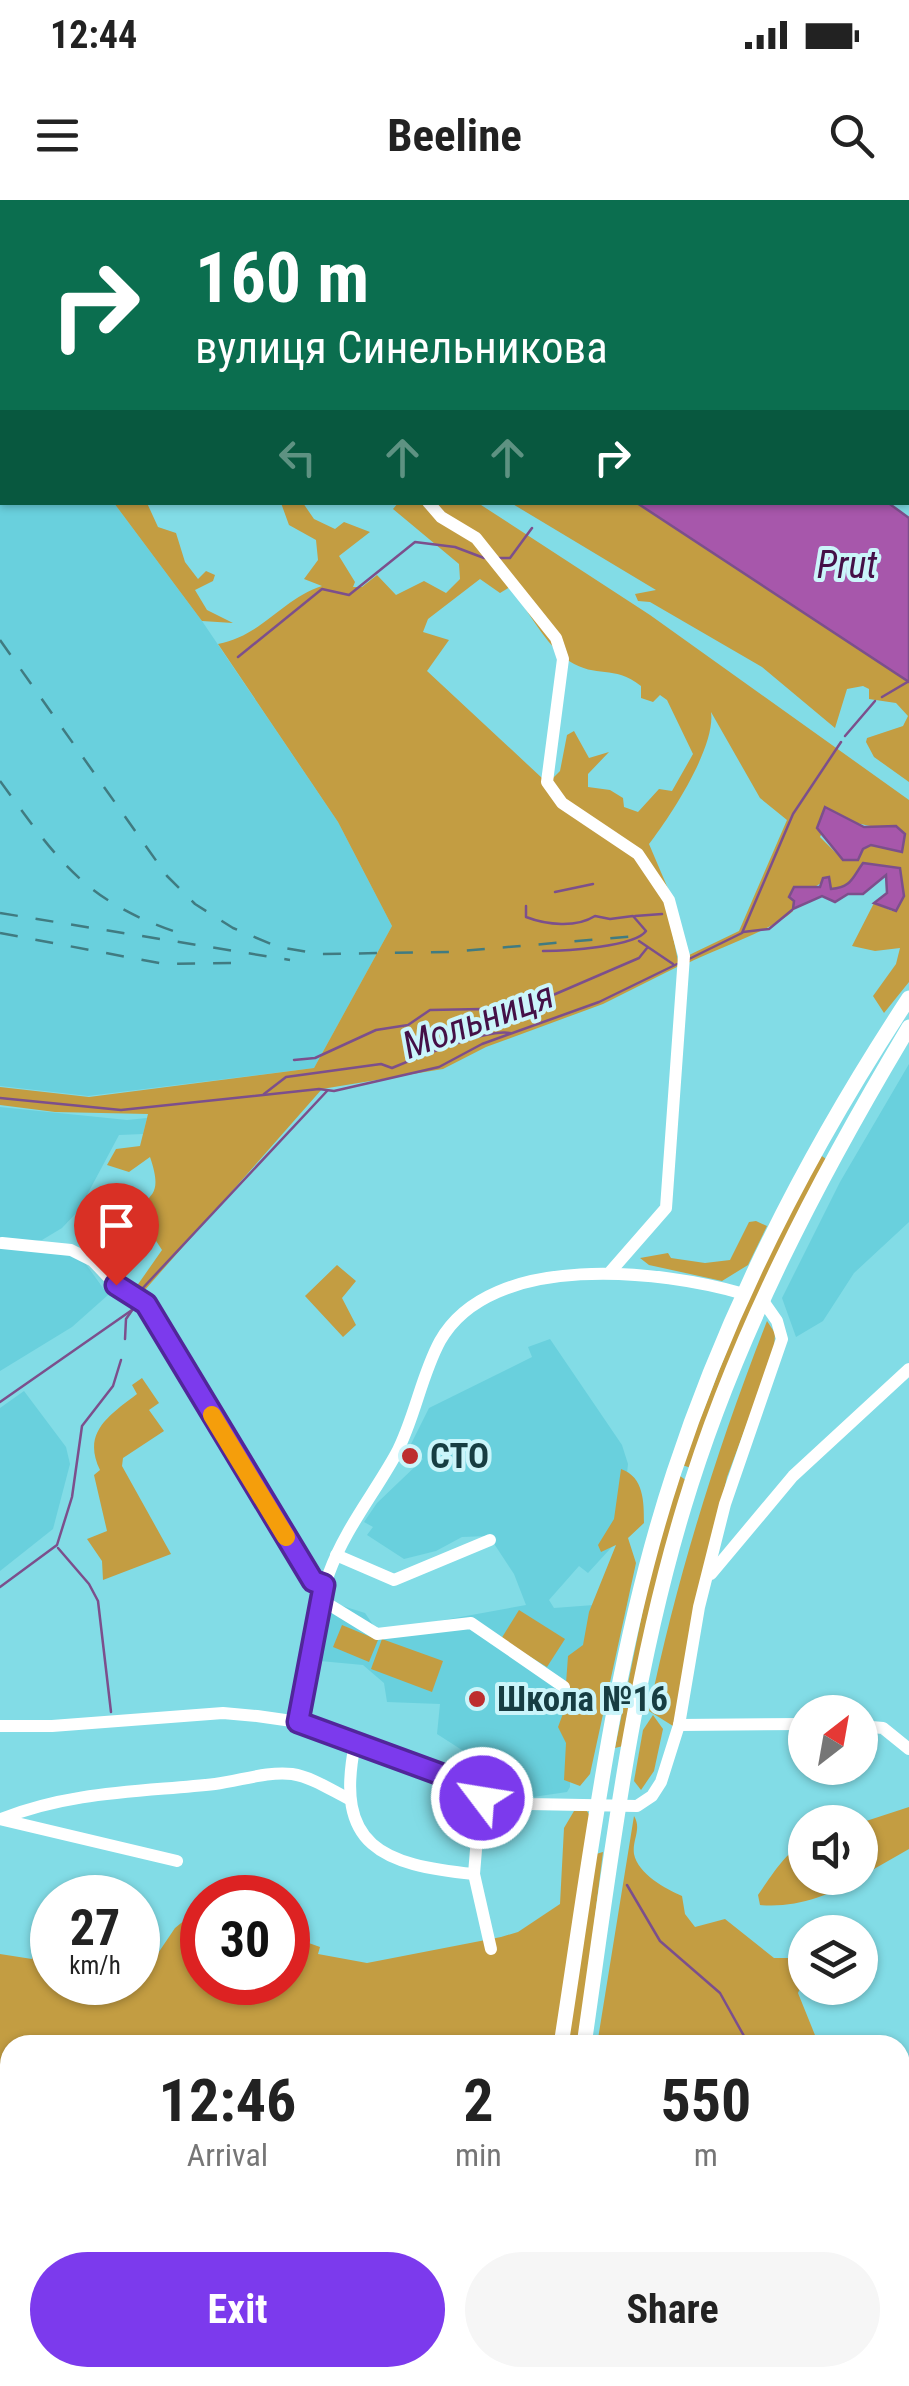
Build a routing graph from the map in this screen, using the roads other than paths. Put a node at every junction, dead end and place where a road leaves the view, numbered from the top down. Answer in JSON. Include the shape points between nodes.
{"nodes":[{"id":1,"x":431,"y":505,"type":"edge"},
{"id":2,"x":909,"y":998,"type":"edge"},
{"id":3,"x":909,"y":1027,"type":"edge"},
{"id":4,"x":826,"y":1150,"type":"junction"},
{"id":5,"x":2,"y":1244,"type":"dead end"},
{"id":6,"x":611,"y":1271,"type":"junction"},
{"id":7,"x":744,"y":1294,"type":"junction"},
{"id":8,"x":763,"y":1301,"type":"junction"},
{"id":9,"x":909,"y":1369,"type":"edge"},
{"id":10,"x":674,"y":1470,"type":"junction"},
{"id":11,"x":694,"y":1476,"type":"junction"},
{"id":12,"x":490,"y":1540,"type":"dead end"},
{"id":13,"x":336,"y":1555,"type":"junction"},
{"id":14,"x":706,"y":1580,"type":"junction"},
{"id":15,"x":322,"y":1592,"type":"junction"},
{"id":16,"x":564,"y":1687,"type":"dead end"},
{"id":17,"x":298,"y":1722,"type":"junction"},
{"id":18,"x":788,"y":1724,"type":"edge"},
{"id":19,"x":679,"y":1725,"type":"junction"},
{"id":20,"x":0,"y":1726,"type":"edge"},
{"id":21,"x":878,"y":1728,"type":"edge"},
{"id":22,"x":355,"y":1744,"type":"junction"},
{"id":23,"x":909,"y":1749,"type":"edge"},
{"id":24,"x":604,"y":1764,"type":"junction"},
{"id":25,"x":624,"y":1767,"type":"junction"},
{"id":26,"x":481,"y":1789,"type":"junction"},
{"id":27,"x":349,"y":1799,"type":"junction"},
{"id":28,"x":529,"y":1804,"type":"junction"},
{"id":29,"x":0,"y":1819,"type":"edge"},
{"id":30,"x":479,"y":1835,"type":"junction"},
{"id":31,"x":177,"y":1861,"type":"dead end"},
{"id":32,"x":474,"y":1874,"type":"junction"},
{"id":33,"x":491,"y":1949,"type":"dead end"},
{"id":34,"x":564,"y":2035,"type":"edge"},
{"id":35,"x":585,"y":2035,"type":"edge"}],
"edges":[{"from":1,"to":6,"type":"street","via":[[476,538],[556,638],[563,659],[547,782],[562,802],[638,854],[669,900],[683,962],[666,1208]]},
{"from":2,"to":4,"type":"main road"},
{"from":3,"to":4,"type":"main road"},
{"from":4,"to":7,"type":"main road"},
{"from":4,"to":8,"type":"main road"},
{"from":5,"to":15,"type":"street","via":[[70,1250],[146,1304]]},
{"from":6,"to":7,"type":"street","via":[[662,1274]]},
{"from":6,"to":13,"type":"street","via":[[509,1289],[456,1321],[441,1338],[396,1454]]},
{"from":7,"to":10,"type":"main road"},
{"from":8,"to":11,"type":"main road"},
{"from":8,"to":14,"type":"street","via":[[782,1339]]},
{"from":9,"to":14,"type":"street","via":[[792,1476]]},
{"from":10,"to":11,"type":"main road"},
{"from":10,"to":24,"type":"main road"},
{"from":11,"to":25,"type":"main road"},
{"from":12,"to":13,"type":"street","via":[[394,1580]]},
{"from":13,"to":15,"type":"street"},
{"from":14,"to":19,"type":"street"},
{"from":15,"to":16,"type":"street","via":[[377,1634],[470,1624]]},
{"from":15,"to":17,"type":"street"},
{"from":17,"to":20,"type":"street","via":[[223,1713]]},
{"from":17,"to":22,"type":"street"},
{"from":18,"to":19,"type":"street"},
{"from":19,"to":28,"type":"street","via":[[661,1782],[637,1806]]},
{"from":21,"to":23,"type":"street"},
{"from":22,"to":26,"type":"street"},
{"from":22,"to":27,"type":"street"},
{"from":24,"to":25,"type":"main road"},
{"from":24,"to":34,"type":"main road"},
{"from":25,"to":35,"type":"main road"},
{"from":26,"to":28,"type":"street"},
{"from":26,"to":30,"type":"street"},
{"from":27,"to":29,"type":"street","via":[[304,1777],[272,1774],[116,1790]]},
{"from":27,"to":32,"type":"street","via":[[358,1833],[377,1852]]},
{"from":28,"to":30,"type":"street"},
{"from":29,"to":31,"type":"street"},
{"from":30,"to":32,"type":"street"},
{"from":32,"to":33,"type":"street"}]}
